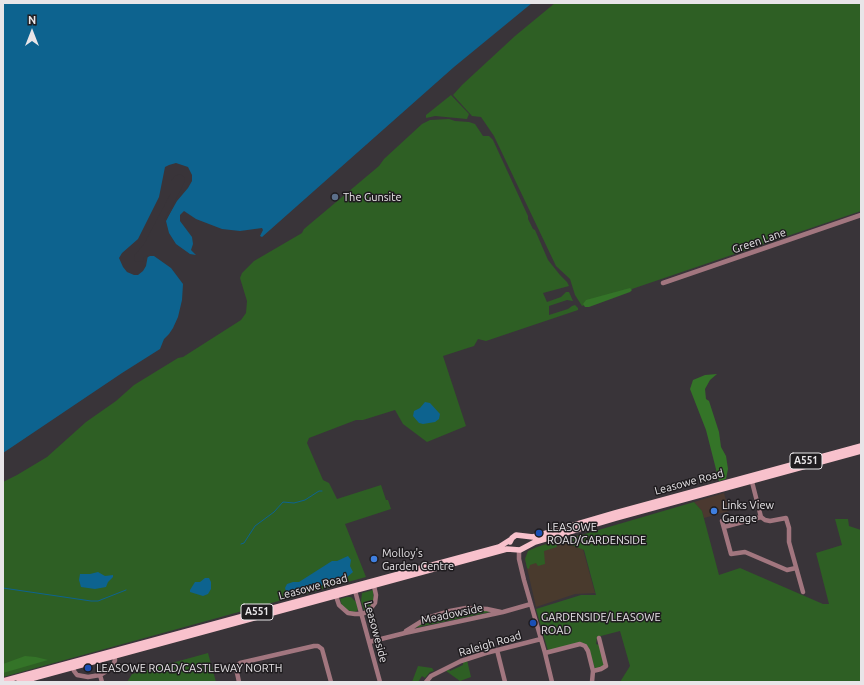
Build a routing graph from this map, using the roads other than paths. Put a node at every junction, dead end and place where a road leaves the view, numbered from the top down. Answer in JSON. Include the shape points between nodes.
{"nodes":[{"id":1,"x":861,"y":215,"type":"edge"},
{"id":2,"x":663,"y":283,"type":"dead end"},
{"id":3,"x":861,"y":446,"type":"edge"},
{"id":4,"x":861,"y":451,"type":"edge"},
{"id":5,"x":751,"y":479,"type":"junction"},
{"id":6,"x":762,"y":517,"type":"junction"},
{"id":7,"x":722,"y":521,"type":"dead end"},
{"id":8,"x":724,"y":527,"type":"junction"},
{"id":9,"x":523,"y":536,"type":"junction"},
{"id":10,"x":510,"y":540,"type":"junction"},
{"id":11,"x":524,"y":547,"type":"junction"},
{"id":12,"x":516,"y":550,"type":"junction"},
{"id":13,"x":796,"y":568,"type":"junction"},
{"id":14,"x":374,"y":586,"type":"junction"},
{"id":15,"x":355,"y":588,"type":"junction"},
{"id":16,"x":803,"y":592,"type":"dead end"},
{"id":17,"x":336,"y":596,"type":"junction"},
{"id":18,"x":531,"y":604,"type":"junction"},
{"id":19,"x":503,"y":612,"type":"junction"},
{"id":20,"x":362,"y":614,"type":"junction"},
{"id":21,"x":405,"y":633,"type":"junction"},
{"id":22,"x":599,"y":638,"type":"dead end"},
{"id":23,"x":541,"y":640,"type":"junction"},
{"id":24,"x":369,"y":642,"type":"junction"},
{"id":25,"x":497,"y":650,"type":"junction"},
{"id":26,"x":545,"y":653,"type":"junction"},
{"id":27,"x":114,"y":654,"type":"junction"},
{"id":28,"x":72,"y":665,"type":"junction"},
{"id":29,"x":593,"y":671,"type":"junction"},
{"id":30,"x":100,"y":675,"type":"junction"},
{"id":31,"x":93,"y":676,"type":"junction"},
{"id":32,"x":3,"y":681,"type":"edge"},
{"id":33,"x":19,"y":682,"type":"edge"},
{"id":34,"x":95,"y":682,"type":"edge"},
{"id":35,"x":102,"y":682,"type":"edge"},
{"id":36,"x":239,"y":682,"type":"edge"},
{"id":37,"x":331,"y":682,"type":"edge"},
{"id":38,"x":380,"y":682,"type":"edge"},
{"id":39,"x":426,"y":682,"type":"edge"},
{"id":40,"x":505,"y":682,"type":"edge"},
{"id":41,"x":552,"y":682,"type":"edge"},
{"id":42,"x":592,"y":682,"type":"edge"}],
"edges":[{"from":1,"to":2,"type":"street","name":"Green Lane"},
{"from":3,"to":5,"type":"main road","name":"Leasowe Road","number":"A551"},
{"from":4,"to":5,"type":"main road","name":"Leasowe Road","number":"A551"},
{"from":5,"to":6,"type":"street"},
{"from":5,"to":9,"type":"main road","name":"Leasowe Road","number":"A551","via":[[615,512],[533,537]]},
{"from":5,"to":11,"type":"main road","name":"Leasowe Road","number":"A551"},
{"from":6,"to":8,"type":"street"},
{"from":6,"to":13,"type":"street","via":[[770,521],[786,518]]},
{"from":7,"to":8,"type":"street"},
{"from":8,"to":13,"type":"street","via":[[731,554],[744,552],[787,570]]},
{"from":9,"to":10,"type":"main road","via":[[516,535]]},
{"from":9,"to":11,"type":"main road","via":[[526,542]]},
{"from":10,"to":12,"type":"main road","via":[[510,546]]},
{"from":10,"to":15,"type":"main road","name":"Leasowe Road","number":"A551","via":[[499,546]]},
{"from":11,"to":12,"type":"main road"},
{"from":12,"to":14,"type":"main road","name":"Leasowe Road","number":"A551","via":[[507,549]]},
{"from":12,"to":18,"type":"street"},
{"from":13,"to":16,"type":"street"},
{"from":14,"to":15,"type":"main road","name":"Leasowe Road","number":"A551"},
{"from":14,"to":20,"type":"street","via":[[375,603],[369,611]]},
{"from":15,"to":17,"type":"main road","name":"Leasowe Road","number":"A551"},
{"from":15,"to":20,"type":"street","name":"Leasoweside"},
{"from":15,"to":27,"type":"main road","name":"Leasowe Road","number":"A551"},
{"from":17,"to":20,"type":"street","name":"Leasowe Road","via":[[339,605],[348,613]]},
{"from":17,"to":27,"type":"main road","name":"Leasowe Road","number":"A551"},
{"from":18,"to":19,"type":"street","name":"Meadowside"},
{"from":18,"to":23,"type":"street"},
{"from":19,"to":21,"type":"street","name":"Meadowside"},
{"from":19,"to":21,"type":"street","name":"Meadowside","via":[[487,608],[450,611],[427,618]]},
{"from":20,"to":24,"type":"street","name":"Leasoweside"},
{"from":21,"to":24,"type":"street","name":"Meadowside"},
{"from":22,"to":29,"type":"street","via":[[606,666]]},
{"from":23,"to":25,"type":"street","name":"Raleigh Road"},
{"from":23,"to":26,"type":"street"},
{"from":24,"to":38,"type":"street","name":"Leasoweside"},
{"from":25,"to":39,"type":"street","name":"Raleigh Road","via":[[461,661],[431,676]]},
{"from":25,"to":40,"type":"street"},
{"from":26,"to":29,"type":"street","via":[[580,644],[588,651]]},
{"from":26,"to":41,"type":"street"},
{"from":27,"to":28,"type":"main road","name":"Leasowe Road","number":"A551"},
{"from":27,"to":30,"type":"street","via":[[114,663],[110,669]]},
{"from":28,"to":31,"type":"street","via":[[77,675]]},
{"from":28,"to":32,"type":"main road","name":"Leasowe Road","number":"A551"},
{"from":28,"to":33,"type":"main road","name":"Leasowe Road","number":"A551"},
{"from":29,"to":42,"type":"street"},
{"from":30,"to":31,"type":"street"},
{"from":30,"to":35,"type":"street"},
{"from":31,"to":34,"type":"street"},
{"from":36,"to":37,"type":"street","via":[[236,668],[240,663],[318,646],[322,649]]}]}
